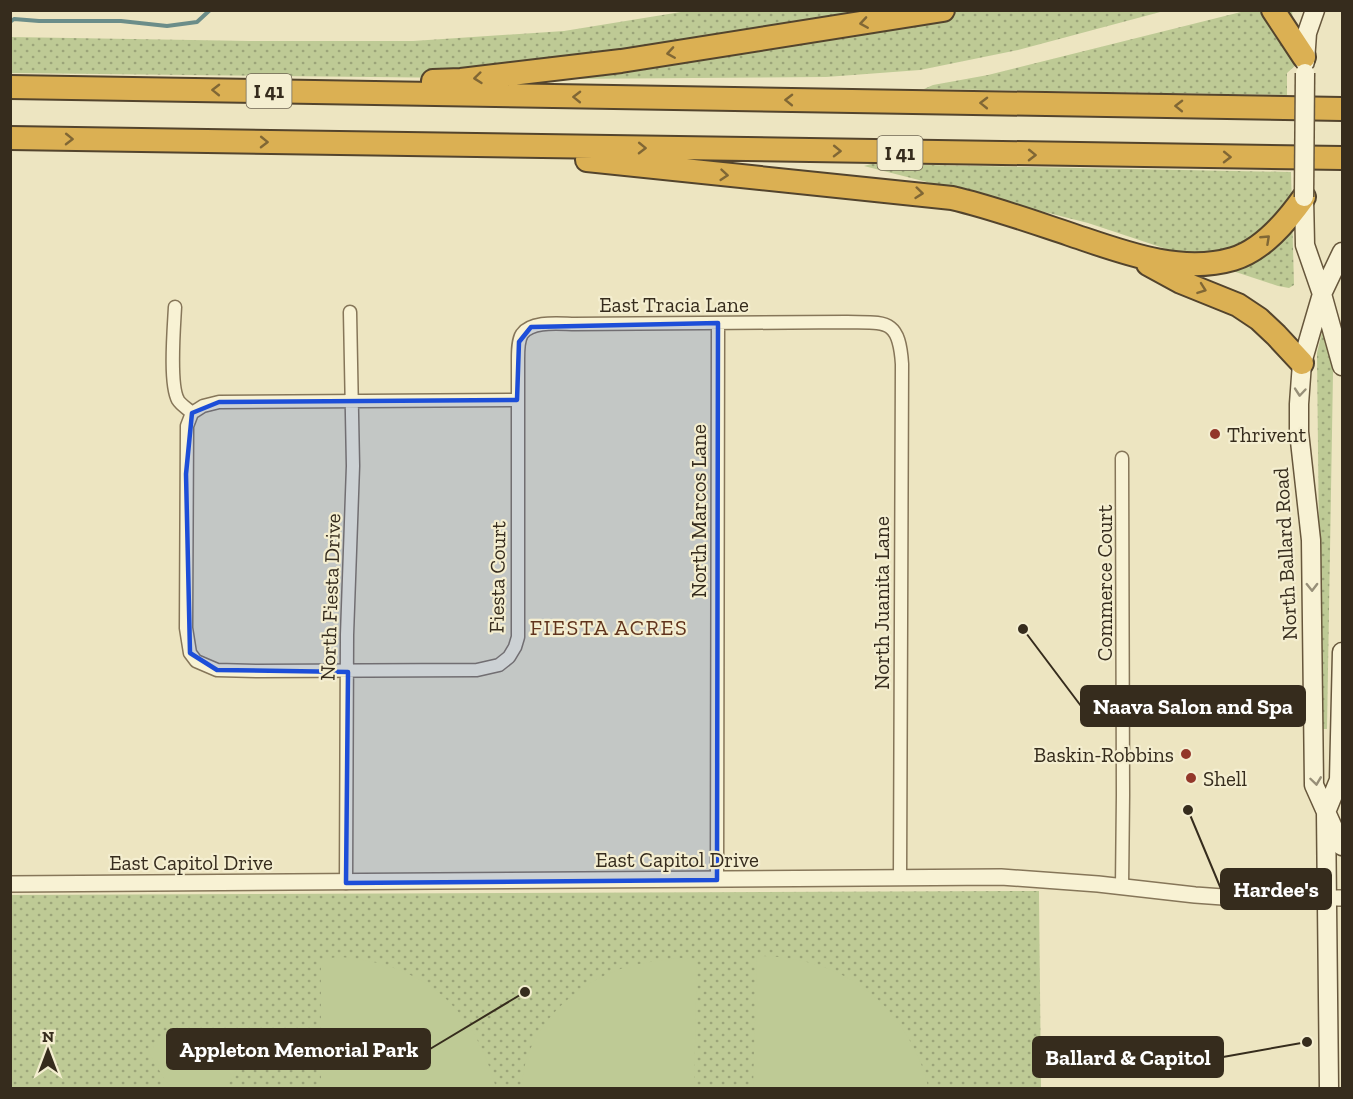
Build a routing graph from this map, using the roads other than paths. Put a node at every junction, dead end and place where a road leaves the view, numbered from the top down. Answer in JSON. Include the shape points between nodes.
{"nodes":[{"id":1,"x":943,"y":10,"type":"edge"},
{"id":2,"x":1273,"y":10,"type":"edge"},
{"id":3,"x":1315,"y":10,"type":"edge"},
{"id":4,"x":1305,"y":65,"type":"junction"},
{"id":5,"x":10,"y":87,"type":"edge"},
{"id":6,"x":297,"y":92,"type":"junction"},
{"id":7,"x":1342,"y":109,"type":"edge"},
{"id":8,"x":10,"y":138,"type":"edge"},
{"id":9,"x":458,"y":145,"type":"junction"},
{"id":10,"x":1342,"y":158,"type":"edge"},
{"id":11,"x":1304,"y":197,"type":"junction"},
{"id":12,"x":1342,"y":252,"type":"edge"},
{"id":13,"x":1130,"y":254,"type":"junction"},
{"id":14,"x":1322,"y":294,"type":"junction"},
{"id":15,"x":175,"y":307,"type":"dead end"},
{"id":16,"x":350,"y":312,"type":"dead end"},
{"id":17,"x":718,"y":323,"type":"junction"},
{"id":18,"x":893,"y":330,"type":"joint"},
{"id":19,"x":1302,"y":363,"type":"junction"},
{"id":20,"x":1342,"y":366,"type":"edge"},
{"id":21,"x":352,"y":400,"type":"junction"},
{"id":22,"x":517,"y":400,"type":"junction"},
{"id":23,"x":192,"y":413,"type":"junction"},
{"id":24,"x":1122,"y":458,"type":"dead end"},
{"id":25,"x":1342,"y":652,"type":"edge"},
{"id":26,"x":348,"y":672,"type":"junction"},
{"id":27,"x":1326,"y":812,"type":"junction"},
{"id":28,"x":1342,"y":846,"type":"edge"},
{"id":29,"x":900,"y":878,"type":"junction"},
{"id":30,"x":717,"y":880,"type":"junction"},
{"id":31,"x":346,"y":883,"type":"junction"},
{"id":32,"x":10,"y":884,"type":"edge"},
{"id":33,"x":1122,"y":887,"type":"junction"},
{"id":34,"x":1335,"y":898,"type":"edge"},
{"id":35,"x":1329,"y":1089,"type":"edge"}],
"edges":[{"from":1,"to":6,"type":"highway","one_way":true,"via":[[621,61],[461,80],[340,81]]},
{"from":2,"to":4,"type":"highway"},
{"from":3,"to":4,"type":"main road","via":[[1307,33]]},
{"from":4,"to":11,"type":"main road","bridge":true},
{"from":6,"to":5,"type":"highway","number":"I 41","one_way":true},
{"from":7,"to":6,"type":"highway","number":"I 41","one_way":true},
{"from":8,"to":9,"type":"highway","number":"I 41","one_way":true},
{"from":9,"to":10,"type":"highway","number":"I 41","one_way":true},
{"from":9,"to":13,"type":"highway","one_way":true,"via":[[524,157],[577,159],[951,198]]},
{"from":13,"to":11,"type":"highway","one_way":true,"via":[[1188,264],[1234,259],[1267,239]]},
{"from":11,"to":14,"type":"main road","via":[[1305,245]]},
{"from":12,"to":14,"type":"main road","name":"North Ballard Road"},
{"from":13,"to":19,"type":"highway","one_way":true,"via":[[1180,282],[1238,305],[1276,334]]},
{"from":14,"to":19,"type":"main road","name":"North Ballard Road"},
{"from":14,"to":20,"type":"main road"},
{"from":15,"to":23,"type":"street","via":[[175,389],[178,399]]},
{"from":16,"to":21,"type":"street","name":"North Fiesta Drive"},
{"from":17,"to":18,"type":"street","name":"East Tracia Lane","via":[[856,322],[886,324]]},
{"from":17,"to":22,"type":"street","name":"East Tracia Lane","via":[[531,327],[522,333],[519,342]]},
{"from":17,"to":30,"type":"street","name":"North Marcos Lane"},
{"from":18,"to":29,"type":"street","name":"North Juanita Lane","via":[[901,347],[902,364]]},
{"from":19,"to":27,"type":"main road","name":"North Ballard Road","one_way":true,"via":[[1299,432],[1311,540],[1314,785]]},
{"from":21,"to":22,"type":"street"},
{"from":21,"to":23,"type":"street","via":[[219,402]]},
{"from":21,"to":26,"type":"street","name":"North Fiesta Drive"},
{"from":22,"to":26,"type":"street","name":"Fiesta Court","via":[[518,637],[509,657],[499,665],[477,670]]},
{"from":23,"to":26,"type":"street","name":"Fiesta Court","via":[[187,426],[186,474],[186,628],[190,653],[196,661],[217,670]]},
{"from":24,"to":33,"type":"street","name":"Commerce Court"},
{"from":25,"to":27,"type":"main road","name":"North Ballard Road","via":[[1339,780]]},
{"from":26,"to":31,"type":"street","name":"North Fiesta Drive"},
{"from":27,"to":28,"type":"main road"},
{"from":27,"to":34,"type":"main road","name":"North Ballard Road"},
{"from":29,"to":30,"type":"street","name":"East Capitol Drive"},
{"from":29,"to":33,"type":"street","name":"East Capitol Drive","via":[[1001,877]]},
{"from":30,"to":31,"type":"street","name":"East Capitol Drive"},
{"from":31,"to":32,"type":"street","name":"East Capitol Drive"},
{"from":33,"to":34,"type":"street","name":"East Capitol Drive","via":[[1237,898]]},
{"from":34,"to":35,"type":"main road","name":"North Ballard Road"}]}
